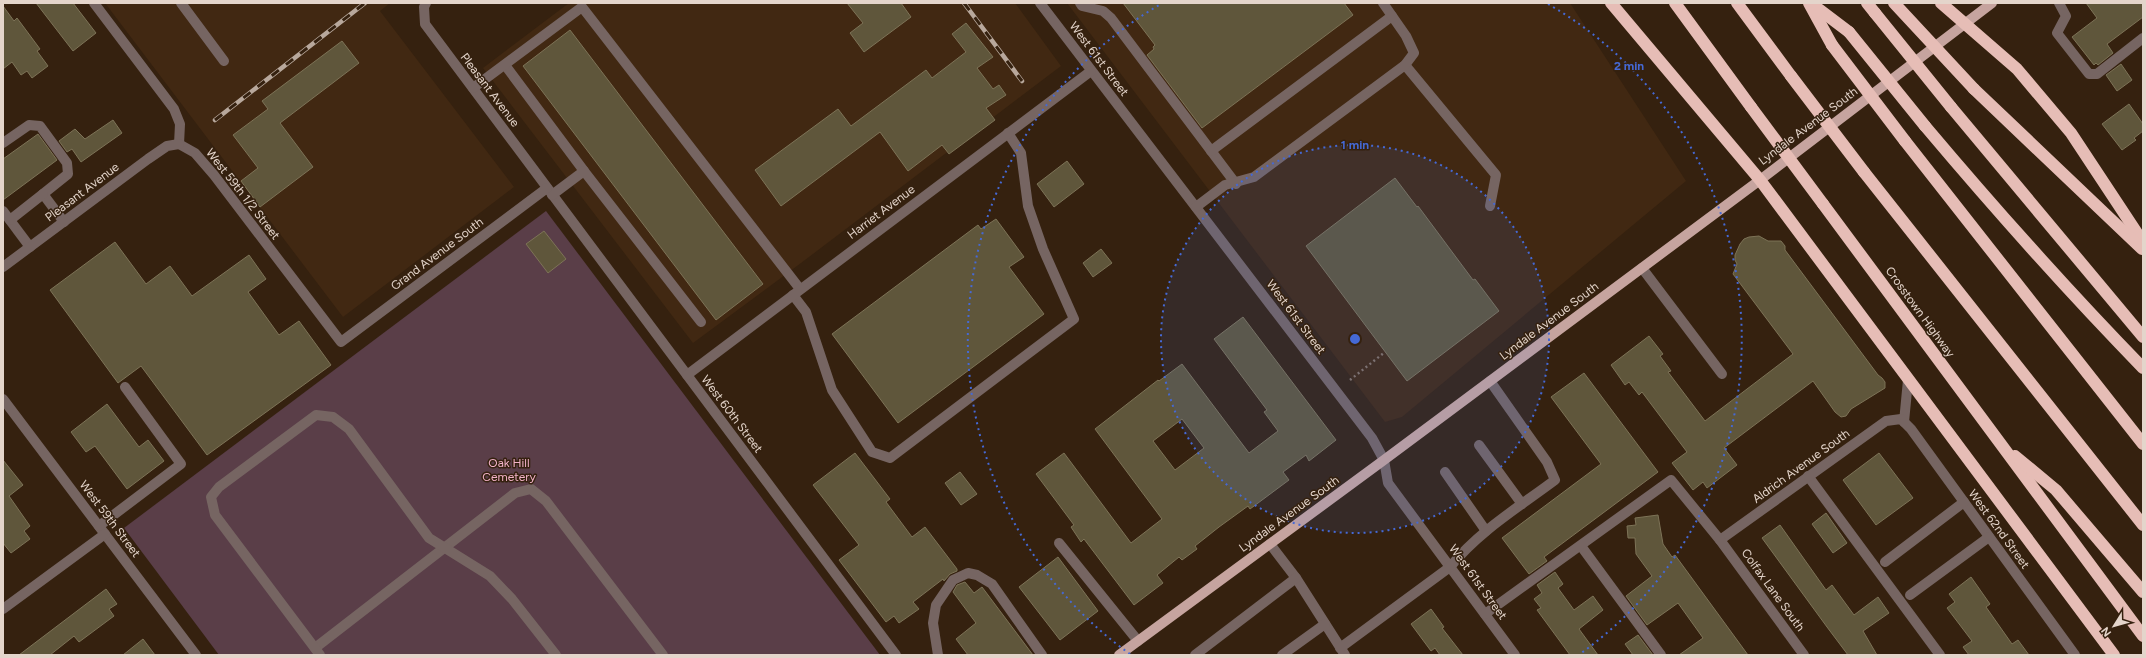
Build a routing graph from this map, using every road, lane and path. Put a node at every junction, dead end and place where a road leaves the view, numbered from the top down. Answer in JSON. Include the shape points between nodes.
{"nodes":[{"id":1,"x":94,"y":3,"type":"edge"},
{"id":2,"x":181,"y":3,"type":"edge"},
{"id":3,"x":426,"y":3,"type":"edge"},
{"id":4,"x":1040,"y":3,"type":"edge"},
{"id":5,"x":1080,"y":3,"type":"edge"},
{"id":6,"x":1383,"y":3,"type":"edge"},
{"id":7,"x":1612,"y":3,"type":"edge"},
{"id":8,"x":1675,"y":3,"type":"edge"},
{"id":9,"x":1736,"y":3,"type":"edge"},
{"id":10,"x":1810,"y":3,"type":"edge"},
{"id":11,"x":1867,"y":3,"type":"edge"},
{"id":12,"x":1894,"y":3,"type":"edge"},
{"id":13,"x":1941,"y":3,"type":"edge"},
{"id":14,"x":1992,"y":3,"type":"edge"},
{"id":15,"x":2059,"y":3,"type":"edge"},
{"id":16,"x":1392,"y":16,"type":"junction"},
{"id":17,"x":1963,"y":24,"type":"junction"},
{"id":18,"x":2143,"y":38,"type":"edge"},
{"id":19,"x":224,"y":61,"type":"dead end"},
{"id":20,"x":504,"y":65,"type":"junction"},
{"id":21,"x":1406,"y":65,"type":"junction"},
{"id":22,"x":1091,"y":71,"type":"junction"},
{"id":23,"x":473,"y":88,"type":"junction"},
{"id":24,"x":1008,"y":133,"type":"junction"},
{"id":25,"x":3,"y":143,"type":"edge"},
{"id":26,"x":179,"y":144,"type":"junction"},
{"id":27,"x":1211,"y":151,"type":"junction"},
{"id":28,"x":584,"y":171,"type":"junction"},
{"id":29,"x":1760,"y":180,"type":"junction"},
{"id":30,"x":1236,"y":184,"type":"junction"},
{"id":31,"x":550,"y":192,"type":"junction"},
{"id":32,"x":43,"y":194,"type":"junction"},
{"id":33,"x":1490,"y":206,"type":"dead end"},
{"id":34,"x":1196,"y":207,"type":"junction"},
{"id":35,"x":3,"y":211,"type":"edge"},
{"id":36,"x":10,"y":220,"type":"junction"},
{"id":37,"x":64,"y":222,"type":"junction"},
{"id":38,"x":2143,"y":242,"type":"edge"},
{"id":39,"x":30,"y":247,"type":"junction"},
{"id":40,"x":2143,"y":250,"type":"edge"},
{"id":41,"x":3,"y":267,"type":"edge"},
{"id":42,"x":1642,"y":268,"type":"junction"},
{"id":43,"x":797,"y":292,"type":"junction"},
{"id":44,"x":701,"y":322,"type":"dead end"},
{"id":45,"x":2143,"y":337,"type":"edge"},
{"id":46,"x":341,"y":342,"type":"joint"},
{"id":47,"x":1385,"y":352,"type":"dead end"},
{"id":48,"x":2143,"y":368,"type":"edge"},
{"id":49,"x":687,"y":374,"type":"junction"},
{"id":50,"x":1722,"y":374,"type":"dead end"},
{"id":51,"x":1350,"y":380,"type":"dead end"},
{"id":52,"x":1908,"y":380,"type":"junction"},
{"id":53,"x":1490,"y":381,"type":"junction"},
{"id":54,"x":125,"y":387,"type":"dead end"},
{"id":55,"x":3,"y":399,"type":"edge"},
{"id":56,"x":1902,"y":421,"type":"junction"},
{"id":57,"x":2143,"y":444,"type":"edge"},
{"id":58,"x":1479,"y":445,"type":"dead end"},
{"id":59,"x":2002,"y":446,"type":"junction"},
{"id":60,"x":1384,"y":460,"type":"junction"},
{"id":61,"x":1445,"y":472,"type":"dead end"},
{"id":62,"x":1808,"y":476,"type":"junction"},
{"id":63,"x":1964,"y":502,"type":"junction"},
{"id":64,"x":1522,"y":504,"type":"junction"},
{"id":65,"x":2143,"y":525,"type":"edge"},
{"id":66,"x":102,"y":530,"type":"junction"},
{"id":67,"x":1486,"y":531,"type":"junction"},
{"id":68,"x":1989,"y":537,"type":"junction"},
{"id":69,"x":1720,"y":540,"type":"junction"},
{"id":70,"x":1059,"y":543,"type":"dead end"},
{"id":71,"x":1270,"y":544,"type":"junction"},
{"id":72,"x":1581,"y":546,"type":"junction"},
{"id":73,"x":444,"y":549,"type":"junction"},
{"id":74,"x":1885,"y":562,"type":"dead end"},
{"id":75,"x":1450,"y":567,"type":"junction"},
{"id":76,"x":1296,"y":578,"type":"junction"},
{"id":77,"x":2143,"y":592,"type":"edge"},
{"id":78,"x":1910,"y":594,"type":"dead end"},
{"id":79,"x":3,"y":609,"type":"edge"},
{"id":80,"x":1485,"y":614,"type":"junction"},
{"id":81,"x":1325,"y":624,"type":"junction"},
{"id":82,"x":2143,"y":636,"type":"edge"},
{"id":83,"x":1138,"y":641,"type":"junction"},
{"id":84,"x":1343,"y":651,"type":"edge"},
{"id":85,"x":317,"y":652,"type":"edge"},
{"id":86,"x":196,"y":655,"type":"edge"},
{"id":87,"x":556,"y":655,"type":"edge"},
{"id":88,"x":664,"y":655,"type":"edge"},
{"id":89,"x":896,"y":655,"type":"edge"},
{"id":90,"x":938,"y":655,"type":"edge"},
{"id":91,"x":1042,"y":655,"type":"edge"},
{"id":92,"x":1119,"y":655,"type":"edge"},
{"id":93,"x":1195,"y":655,"type":"edge"},
{"id":94,"x":1282,"y":655,"type":"edge"},
{"id":95,"x":1515,"y":655,"type":"edge"},
{"id":96,"x":1661,"y":655,"type":"edge"},
{"id":97,"x":1804,"y":655,"type":"edge"},
{"id":98,"x":1940,"y":655,"type":"edge"},
{"id":99,"x":2075,"y":655,"type":"edge"},
{"id":100,"x":2114,"y":655,"type":"edge"}],
"edges":[{"from":1,"to":26,"type":"street","via":[[174,108],[180,124]]},
{"from":2,"to":19,"type":"street"},
{"from":3,"to":23,"type":"street","name":"Pleasant Avenue","via":[[425,24]]},
{"from":4,"to":22,"type":"street","name":"West 61st Street"},
{"from":5,"to":27,"type":"street","via":[[1082,6],[1103,11],[1111,18]]},
{"from":6,"to":16,"type":"street"},
{"from":7,"to":29,"type":"highway"},
{"from":8,"to":59,"type":"highway","name":"Crosstown Highway","bridge":true},
{"from":9,"to":65,"type":"highway","bridge":true,"via":[[1864,172]]},
{"from":10,"to":48,"type":"highway","bridge":true,"via":[[1849,32],[2002,218],[2076,300]]},
{"from":10,"to":57,"type":"highway","bridge":true,"via":[[1832,45]]},
{"from":11,"to":45,"type":"highway","bridge":true},
{"from":12,"to":40,"type":"highway","bridge":true,"via":[[1974,88]]},
{"from":13,"to":17,"type":"highway"},
{"from":14,"to":17,"type":"main road","name":"Lyndale Avenue South"},
{"from":15,"to":18,"type":"street","via":[[2066,16],[2057,33],[2089,74],[2097,74]]},
{"from":16,"to":21,"type":"street","via":[[1414,53]]},
{"from":16,"to":27,"type":"street"},
{"from":17,"to":29,"type":"main road","name":"Lyndale Avenue South"},
{"from":17,"to":38,"type":"highway","via":[[2017,69],[2072,133]]},
{"from":20,"to":23,"type":"street"},
{"from":20,"to":28,"type":"street"},
{"from":20,"to":43,"type":"street","via":[[582,7]]},
{"from":21,"to":30,"type":"street","via":[[1254,177]]},
{"from":21,"to":33,"type":"street","via":[[1496,175]]},
{"from":22,"to":24,"type":"street","name":"Harriet Avenue"},
{"from":22,"to":34,"type":"street","name":"West 61st Street"},
{"from":23,"to":31,"type":"street","name":"Pleasant Avenue"},
{"from":24,"to":43,"type":"street","name":"Harriet Avenue"},
{"from":24,"to":43,"type":"street","via":[[1021,153],[1028,206],[1043,249],[1074,319],[890,458],[872,452],[832,390]]},
{"from":25,"to":32,"type":"street","via":[[29,125],[40,126],[67,163],[68,174]]},
{"from":26,"to":37,"type":"street","name":"Pleasant Avenue","via":[[167,146]]},
{"from":26,"to":46,"type":"street","name":"West 59th 1/2 Street","via":[[195,153],[214,175]]},
{"from":27,"to":30,"type":"street"},
{"from":28,"to":31,"type":"street","name":"Grand Avenue South"},
{"from":28,"to":44,"type":"street"},
{"from":29,"to":42,"type":"main road","name":"Lyndale Avenue South"},
{"from":29,"to":52,"type":"highway"},
{"from":30,"to":34,"type":"street","via":[[1226,185]]},
{"from":31,"to":46,"type":"street","name":"Grand Avenue South"},
{"from":31,"to":49,"type":"street","name":"West 60th Street"},
{"from":32,"to":36,"type":"street"},
{"from":32,"to":37,"type":"street"},
{"from":34,"to":60,"type":"street","name":"West 61st Street","via":[[1372,438]]},
{"from":35,"to":36,"type":"street"},
{"from":36,"to":39,"type":"street"},
{"from":37,"to":39,"type":"street","name":"Pleasant Avenue"},
{"from":39,"to":41,"type":"street","name":"Pleasant Avenue"},
{"from":42,"to":50,"type":"street"},
{"from":42,"to":53,"type":"main road","name":"Lyndale Avenue South"},
{"from":43,"to":49,"type":"street","name":"Harriet Avenue"},
{"from":47,"to":51,"type":"path"},
{"from":49,"to":89,"type":"street","name":"West 60th Street"},
{"from":52,"to":56,"type":"street"},
{"from":52,"to":100,"type":"highway"},
{"from":53,"to":60,"type":"main road","name":"Lyndale Avenue South"},
{"from":53,"to":64,"type":"street","via":[[1547,462],[1555,480]]},
{"from":54,"to":66,"type":"street","via":[[181,464]]},
{"from":55,"to":66,"type":"street","name":"West 59th Street"},
{"from":56,"to":62,"type":"street","name":"Aldrich Avenue South","via":[[1886,421]]},
{"from":56,"to":63,"type":"street","name":"West 62nd Street","via":[[1911,428]]},
{"from":58,"to":64,"type":"street"},
{"from":59,"to":77,"type":"highway","via":[[2056,490]]},
{"from":59,"to":82,"type":"highway","name":"Crosstown Highway"},
{"from":60,"to":71,"type":"main road","name":"Lyndale Avenue South"},
{"from":60,"to":75,"type":"street","name":"West 61st Street","via":[[1388,483]]},
{"from":61,"to":67,"type":"street"},
{"from":62,"to":69,"type":"street","name":"Aldrich Avenue South"},
{"from":62,"to":98,"type":"street"},
{"from":63,"to":68,"type":"street","name":"West 62nd Street"},
{"from":63,"to":74,"type":"street"},
{"from":64,"to":67,"type":"street"},
{"from":66,"to":79,"type":"street"},
{"from":66,"to":86,"type":"street","name":"West 59th Street"},
{"from":67,"to":75,"type":"street","via":[[1464,550]]},
{"from":68,"to":78,"type":"street"},
{"from":68,"to":99,"type":"street","name":"West 62nd Street"},
{"from":69,"to":72,"type":"street","name":"Colfax Lane South","via":[[1671,480]]},
{"from":69,"to":97,"type":"street","name":"Colfax Lane South"},
{"from":70,"to":83,"type":"street"},
{"from":71,"to":76,"type":"street"},
{"from":71,"to":83,"type":"main road","name":"Lyndale Avenue South"},
{"from":72,"to":80,"type":"street"},
{"from":72,"to":96,"type":"street"},
{"from":73,"to":85,"type":"street"},
{"from":73,"to":85,"type":"street","via":[[429,538],[349,429],[333,417],[316,415],[219,487],[211,496],[215,515]]},
{"from":73,"to":87,"type":"street","via":[[457,554],[490,576],[512,599]]},
{"from":73,"to":88,"type":"street","via":[[515,493],[531,489],[546,501]]},
{"from":75,"to":80,"type":"street","name":"West 61st Street"},
{"from":75,"to":84,"type":"street"},
{"from":76,"to":81,"type":"street"},
{"from":76,"to":93,"type":"street"},
{"from":80,"to":95,"type":"street","name":"West 61st Street"},
{"from":81,"to":84,"type":"street"},
{"from":81,"to":94,"type":"street"},
{"from":83,"to":92,"type":"main road","name":"Lyndale Avenue South"},
{"from":90,"to":91,"type":"street","via":[[933,623],[936,605],[953,580],[968,573],[992,584]]}]}
